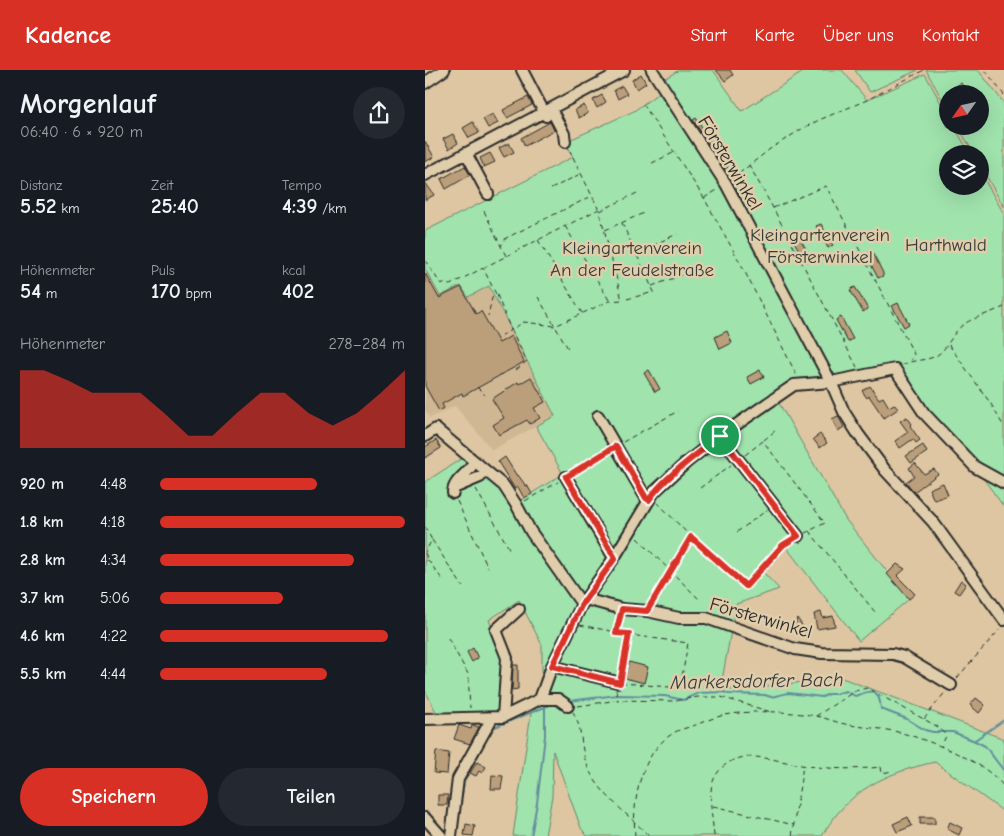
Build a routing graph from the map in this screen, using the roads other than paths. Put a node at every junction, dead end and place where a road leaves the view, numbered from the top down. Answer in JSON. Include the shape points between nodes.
{"nodes":[{"id":1,"x":444,"y":70,"type":"edge"},
{"id":2,"x":522,"y":70,"type":"edge"},
{"id":3,"x":623,"y":70,"type":"edge"},
{"id":4,"x":652,"y":70,"type":"edge"},
{"id":5,"x":425,"y":83,"type":"edge"},
{"id":6,"x":547,"y":112,"type":"junction"},
{"id":7,"x":565,"y":142,"type":"road end"},
{"id":8,"x":466,"y":153,"type":"junction"},
{"id":9,"x":425,"y":175,"type":"edge"},
{"id":10,"x":488,"y":194,"type":"dead end"},
{"id":11,"x":831,"y":382,"type":"junction"},
{"id":12,"x":598,"y":416,"type":"dead end"},
{"id":13,"x":425,"y":436,"type":"edge"},
{"id":14,"x":720,"y":436,"type":"junction"},
{"id":15,"x":474,"y":461,"type":"junction"},
{"id":16,"x":566,"y":477,"type":"road end"},
{"id":17,"x":476,"y":479,"type":"road end"},
{"id":18,"x":1004,"y":483,"type":"edge"},
{"id":19,"x":650,"y":498,"type":"junction"},
{"id":20,"x":798,"y":536,"type":"road end"},
{"id":21,"x":615,"y":558,"type":"junction"},
{"id":22,"x":584,"y":602,"type":"junction"},
{"id":23,"x":519,"y":609,"type":"dead end"},
{"id":24,"x":1004,"y":620,"type":"edge"},
{"id":25,"x":552,"y":666,"type":"junction"},
{"id":26,"x":951,"y":685,"type":"road end"},
{"id":27,"x":616,"y":686,"type":"road end"},
{"id":28,"x":540,"y":699,"type":"junction"},
{"id":29,"x":569,"y":707,"type":"road end"},
{"id":30,"x":503,"y":717,"type":"junction"},
{"id":31,"x":492,"y":718,"type":"junction"},
{"id":32,"x":425,"y":720,"type":"edge"},
{"id":33,"x":425,"y":818,"type":"edge"},
{"id":34,"x":441,"y":836,"type":"edge"},
{"id":35,"x":451,"y":836,"type":"edge"}],
"edges":[{"from":1,"to":5,"type":"street"},
{"from":2,"to":6,"type":"street"},
{"from":3,"to":6,"type":"street"},
{"from":4,"to":11,"type":"street","name":"Försterwinkel","via":[[726,184]]},
{"from":6,"to":7,"type":"street","via":[[564,134]]},
{"from":6,"to":8,"type":"street"},
{"from":8,"to":9,"type":"street"},
{"from":8,"to":10,"type":"street"},
{"from":11,"to":14,"type":"street","via":[[794,385]]},
{"from":11,"to":18,"type":"street","via":[[895,369],[924,413],[975,467]]},
{"from":11,"to":24,"type":"street","name":"Försterwinkel","via":[[858,434],[885,470],[933,522]]},
{"from":12,"to":19,"type":"street","via":[[646,498]]},
{"from":13,"to":15,"type":"street","via":[[436,429]]},
{"from":14,"to":19,"type":"street"},
{"from":14,"to":20,"type":"street"},
{"from":15,"to":17,"type":"street","via":[[453,491]]},
{"from":15,"to":22,"type":"street","via":[[504,486],[531,532]]},
{"from":16,"to":21,"type":"street"},
{"from":19,"to":21,"type":"street"},
{"from":21,"to":22,"type":"street"},
{"from":22,"to":25,"type":"street"},
{"from":22,"to":26,"type":"street","name":"Försterwinkel","via":[[679,618],[706,618],[795,649],[904,656]]},
{"from":23,"to":30,"type":"street","via":[[496,630],[507,658]]},
{"from":25,"to":27,"type":"street"},
{"from":25,"to":28,"type":"street"},
{"from":28,"to":29,"type":"street","via":[[558,699]]},
{"from":28,"to":30,"type":"street"},
{"from":30,"to":31,"type":"street"},
{"from":31,"to":32,"type":"street"},
{"from":31,"to":35,"type":"street","via":[[458,779]]},
{"from":33,"to":34,"type":"street"}]}
